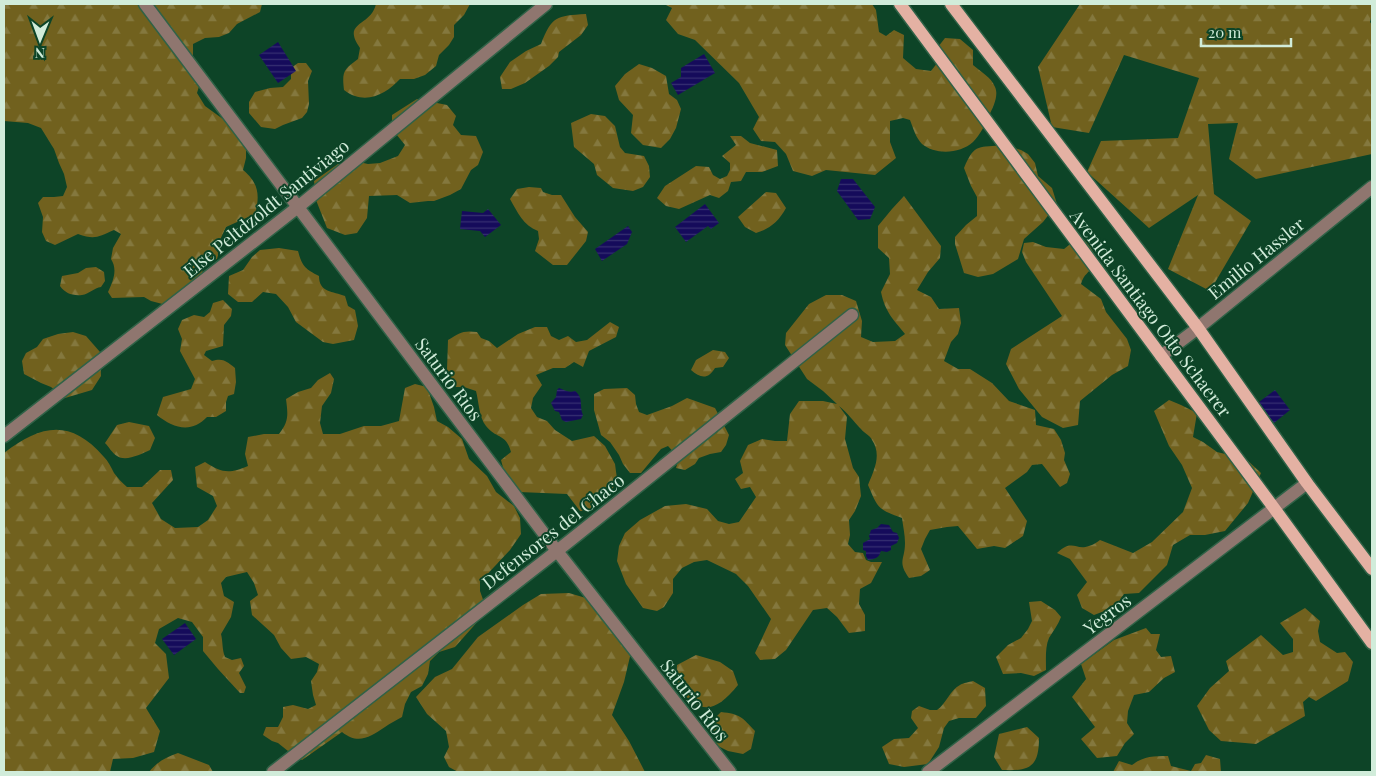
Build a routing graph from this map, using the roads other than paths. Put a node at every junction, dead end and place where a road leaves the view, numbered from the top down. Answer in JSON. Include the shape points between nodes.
{"nodes":[{"id":1,"x":144,"y":4,"type":"edge"},
{"id":2,"x":546,"y":4,"type":"edge"},
{"id":3,"x":900,"y":4,"type":"edge"},
{"id":4,"x":951,"y":4,"type":"edge"},
{"id":5,"x":1372,"y":187,"type":"edge"},
{"id":6,"x":298,"y":207,"type":"junction"},
{"id":7,"x":852,"y":315,"type":"dead end"},
{"id":8,"x":1198,"y":328,"type":"junction"},
{"id":9,"x":1161,"y":356,"type":"junction"},
{"id":10,"x":4,"y":436,"type":"edge"},
{"id":11,"x":1307,"y":483,"type":"junction"},
{"id":12,"x":1274,"y":508,"type":"junction"},
{"id":13,"x":557,"y":551,"type":"junction"},
{"id":14,"x":1372,"y":568,"type":"edge"},
{"id":15,"x":1372,"y":643,"type":"edge"},
{"id":16,"x":273,"y":772,"type":"edge"},
{"id":17,"x":730,"y":772,"type":"edge"},
{"id":18,"x":928,"y":772,"type":"edge"}],
"edges":[{"from":1,"to":6,"type":"street","name":"Saturio Rios"},
{"from":2,"to":6,"type":"street","name":"Else Peltdzoldt Santiviago"},
{"from":3,"to":9,"type":"main road","name":"Avenida Santiago Otto Schaerer"},
{"from":4,"to":8,"type":"main road","name":"Avenida Santiago Otto Schaerer"},
{"from":5,"to":8,"type":"street","name":"Emilio Hassler"},
{"from":6,"to":10,"type":"street","name":"Else Peltdzoldt Santiviago"},
{"from":6,"to":13,"type":"street","name":"Saturio Rios"},
{"from":7,"to":13,"type":"street","name":"Defensores del Chaco"},
{"from":8,"to":9,"type":"street","name":"Emilio Hassler"},
{"from":8,"to":11,"type":"main road","name":"Avenida Santiago Otto Schaerer"},
{"from":9,"to":12,"type":"main road","name":"Avenida Santiago Otto Schaerer"},
{"from":11,"to":12,"type":"street","name":"Yegros"},
{"from":11,"to":14,"type":"main road","name":"Avenida Santiago Otto Schaerer"},
{"from":12,"to":15,"type":"main road","name":"Avenida Santiago Otto Schaerer"},
{"from":12,"to":18,"type":"street","name":"Yegros"},
{"from":13,"to":16,"type":"street","name":"Defensores del Chaco"},
{"from":13,"to":17,"type":"street","name":"Saturio Rios"}]}
